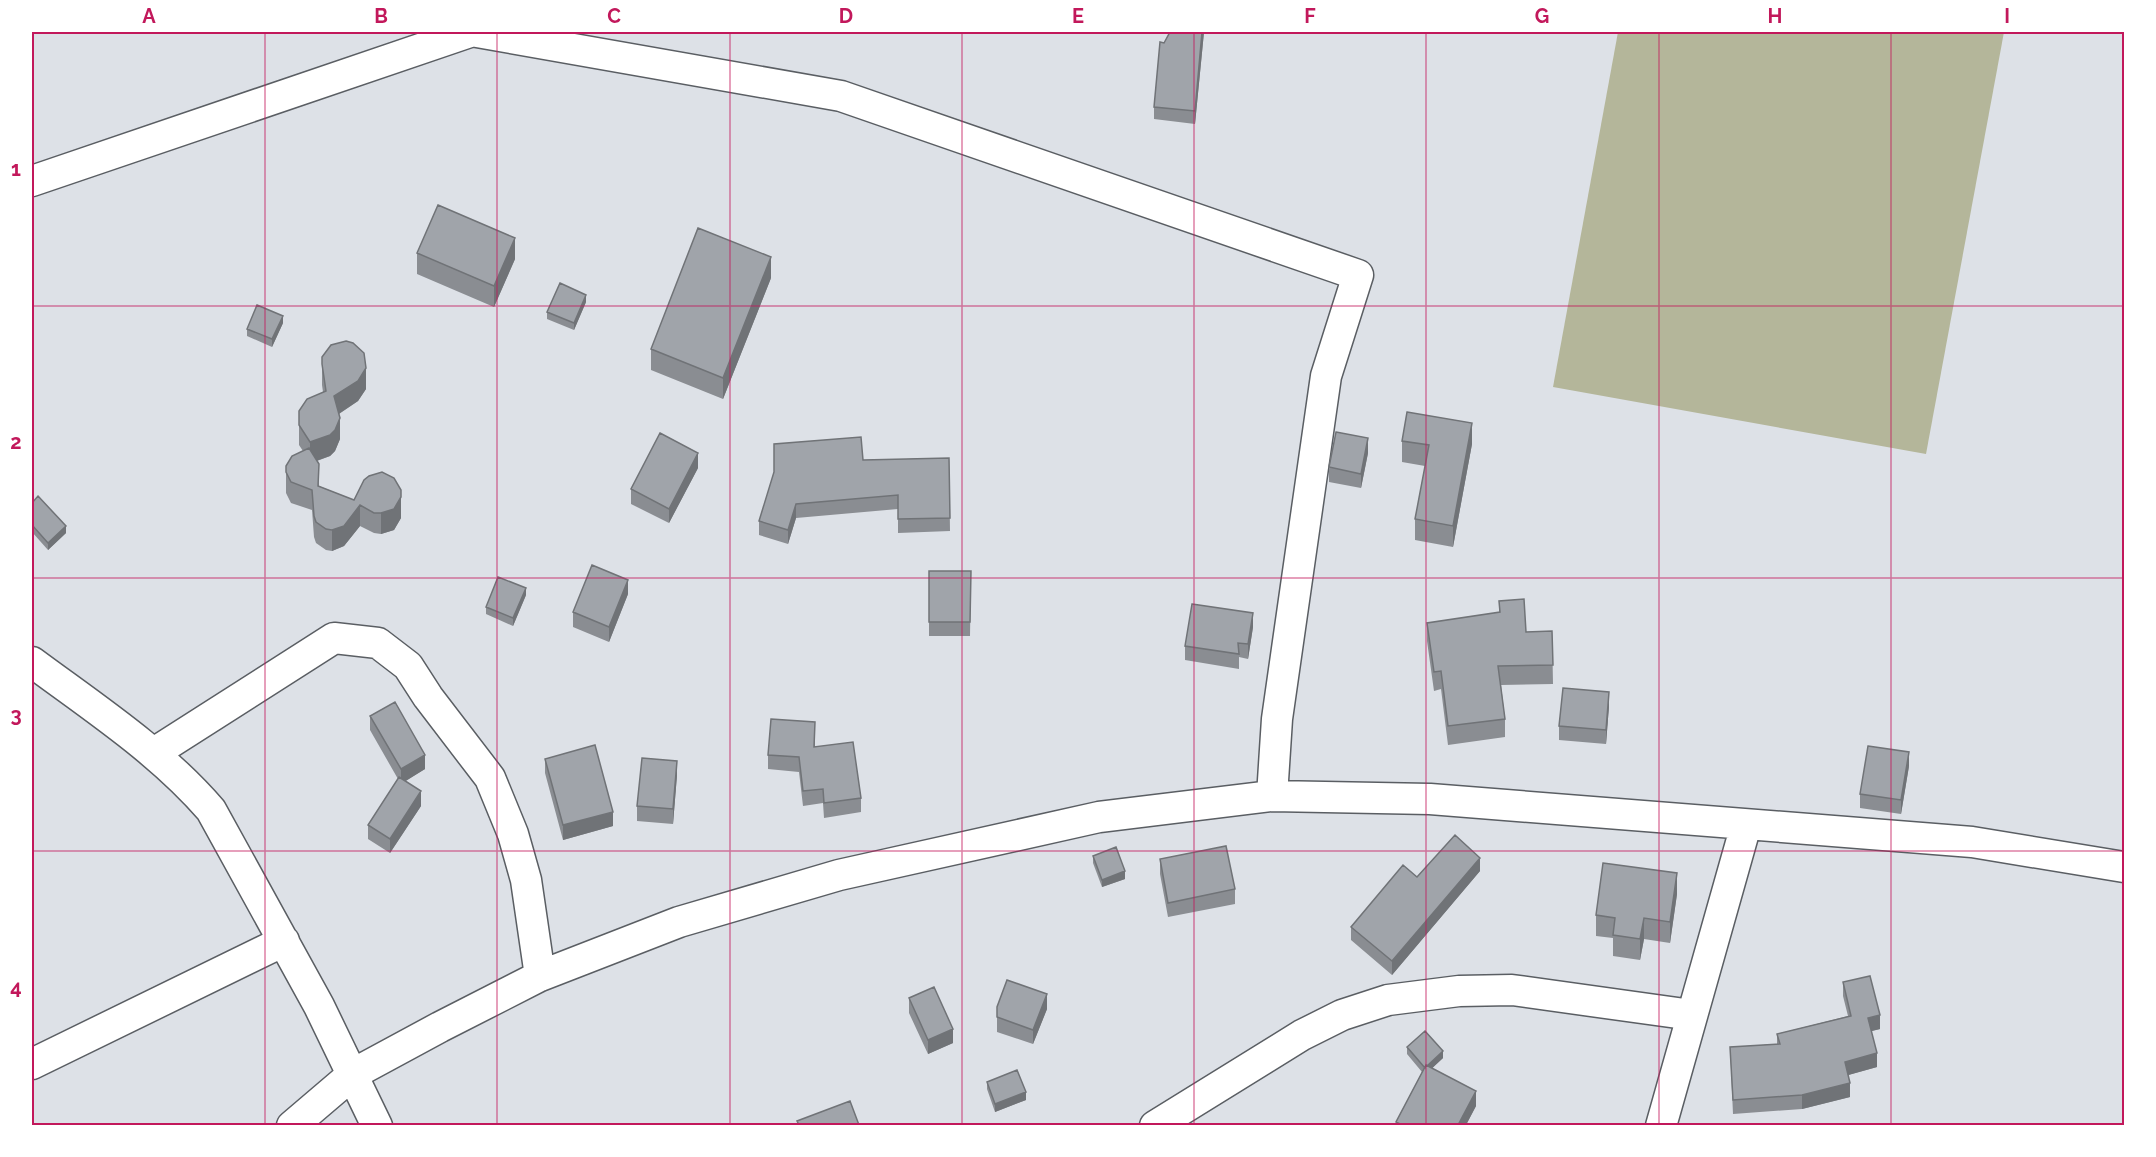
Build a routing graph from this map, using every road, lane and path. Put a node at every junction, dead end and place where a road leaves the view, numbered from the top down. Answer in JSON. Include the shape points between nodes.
{"nodes":[{"id":1,"x":470,"y":32,"type":"edge"},
{"id":2,"x":477,"y":32,"type":"edge"},
{"id":3,"x":32,"y":181,"type":"edge"},
{"id":4,"x":32,"y":662,"type":"edge"},
{"id":5,"x":154,"y":753,"type":"junction"},
{"id":6,"x":1272,"y":796,"type":"junction"},
{"id":7,"x":1746,"y":825,"type":"junction"},
{"id":8,"x":2124,"y":867,"type":"edge"},
{"id":9,"x":284,"y":941,"type":"junction"},
{"id":10,"x":540,"y":976,"type":"junction"},
{"id":11,"x":1692,"y":1015,"type":"junction"},
{"id":12,"x":32,"y":1064,"type":"edge"},
{"id":13,"x":353,"y":1074,"type":"junction"},
{"id":14,"x":292,"y":1125,"type":"edge"},
{"id":15,"x":377,"y":1125,"type":"edge"},
{"id":16,"x":1155,"y":1125,"type":"edge"},
{"id":17,"x":1661,"y":1125,"type":"edge"}],
"edges":[{"from":1,"to":3,"type":"street"},
{"from":2,"to":6,"type":"street","via":[[842,96],[1358,275],[1326,376],[1277,719]]},
{"from":4,"to":5,"type":"street"},
{"from":5,"to":9,"type":"street","via":[[211,810]]},
{"from":5,"to":10,"type":"street","via":[[334,638],[378,644],[408,666],[490,778],[513,834],[526,880]]},
{"from":6,"to":7,"type":"street","via":[[1430,799]]},
{"from":6,"to":10,"type":"street","via":[[1100,817],[839,875],[679,922]]},
{"from":7,"to":8,"type":"street","via":[[1972,842]]},
{"from":7,"to":11,"type":"street"},
{"from":9,"to":12,"type":"street"},
{"from":9,"to":13,"type":"street"},
{"from":10,"to":13,"type":"street"},
{"from":11,"to":16,"type":"street","via":[[1512,990],[1459,991],[1388,1000],[1342,1015],[1302,1035]]},
{"from":11,"to":17,"type":"street"},
{"from":13,"to":14,"type":"street"},
{"from":13,"to":15,"type":"street"}]}
